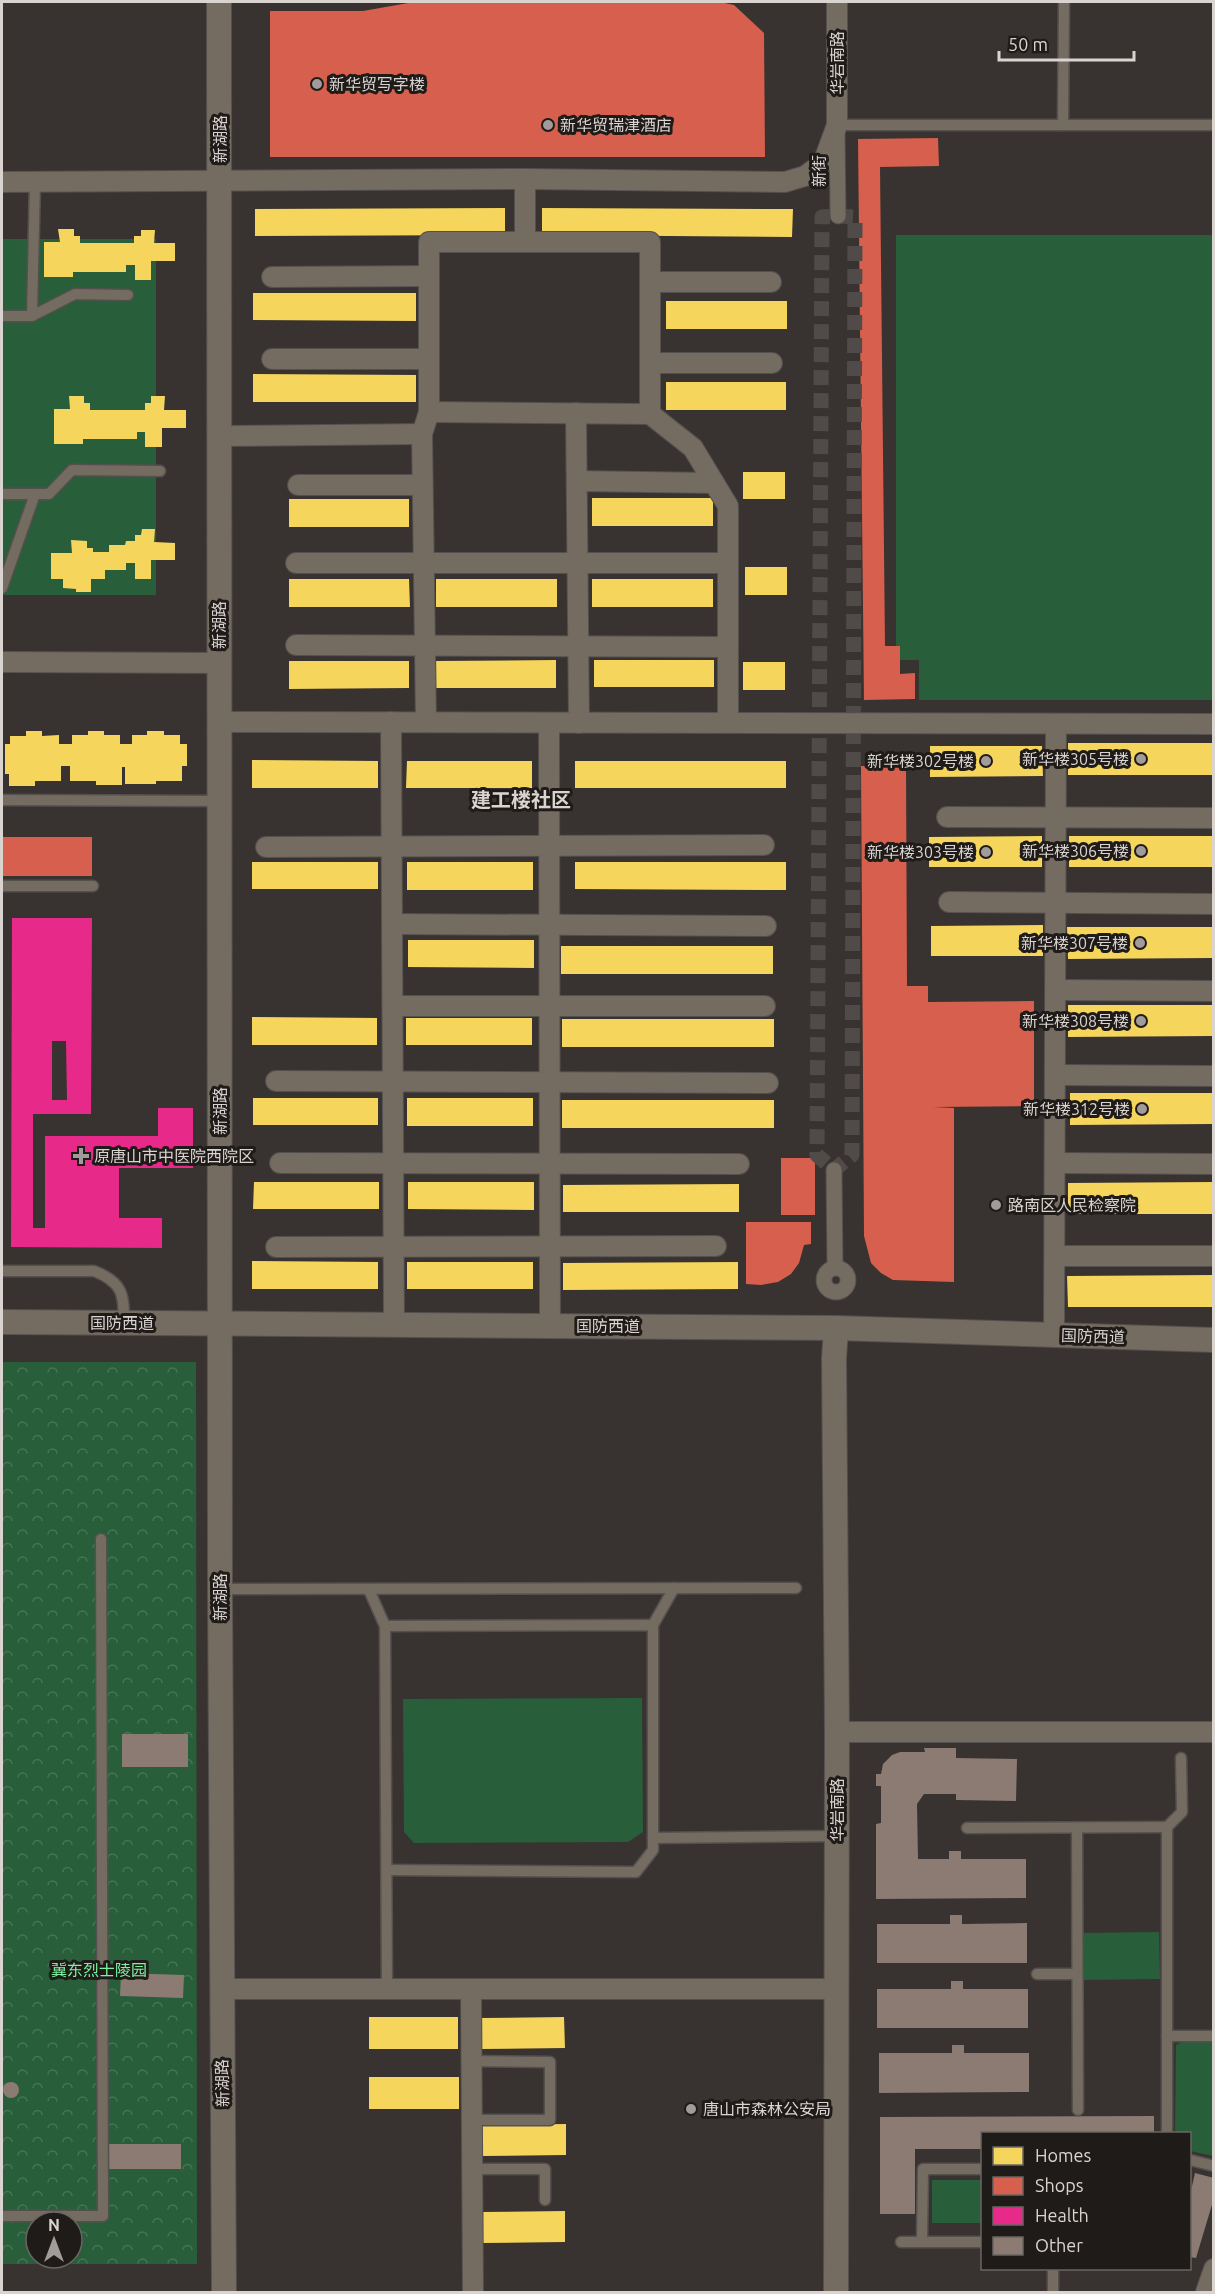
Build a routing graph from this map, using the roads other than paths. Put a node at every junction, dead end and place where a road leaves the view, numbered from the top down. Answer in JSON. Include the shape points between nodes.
{"nodes":[{"id":1,"x":219,"y":2,"type":"edge"},
{"id":2,"x":837,"y":2,"type":"edge"},
{"id":3,"x":1064,"y":2,"type":"edge"},
{"id":4,"x":837,"y":125,"type":"junction"},
{"id":5,"x":1063,"y":125,"type":"junction"},
{"id":6,"x":1214,"y":125,"type":"edge"},
{"id":7,"x":525,"y":179,"type":"junction"},
{"id":8,"x":220,"y":180,"type":"junction"},
{"id":9,"x":34,"y":181,"type":"junction"},
{"id":10,"x":2,"y":182,"type":"edge"},
{"id":11,"x":838,"y":216,"type":"dead end"},
{"id":12,"x":525,"y":242,"type":"junction"},
{"id":13,"x":428,"y":276,"type":"junction"},
{"id":14,"x":272,"y":277,"type":"dead end"},
{"id":15,"x":650,"y":282,"type":"junction"},
{"id":16,"x":771,"y":282,"type":"dead end"},
{"id":17,"x":128,"y":295,"type":"dead end"},
{"id":18,"x":2,"y":316,"type":"edge"},
{"id":19,"x":32,"y":316,"type":"junction"},
{"id":20,"x":272,"y":359,"type":"dead end"},
{"id":21,"x":429,"y":359,"type":"junction"},
{"id":22,"x":650,"y":363,"type":"junction"},
{"id":23,"x":772,"y":363,"type":"dead end"},
{"id":24,"x":429,"y":412,"type":"junction"},
{"id":25,"x":576,"y":413,"type":"junction"},
{"id":26,"x":651,"y":414,"type":"junction"},
{"id":27,"x":422,"y":434,"type":"junction"},
{"id":28,"x":219,"y":436,"type":"junction"},
{"id":29,"x":160,"y":471,"type":"dead end"},
{"id":30,"x":577,"y":481,"type":"junction"},
{"id":31,"x":714,"y":483,"type":"junction"},
{"id":32,"x":298,"y":485,"type":"dead end"},
{"id":33,"x":422,"y":485,"type":"junction"},
{"id":34,"x":2,"y":494,"type":"edge"},
{"id":35,"x":34,"y":495,"type":"junction"},
{"id":36,"x":296,"y":563,"type":"dead end"},
{"id":37,"x":423,"y":563,"type":"junction"},
{"id":38,"x":577,"y":563,"type":"junction"},
{"id":39,"x":728,"y":563,"type":"junction"},
{"id":40,"x":2,"y":588,"type":"edge"},
{"id":41,"x":296,"y":645,"type":"dead end"},
{"id":42,"x":425,"y":646,"type":"junction"},
{"id":43,"x":578,"y":647,"type":"junction"},
{"id":44,"x":728,"y":647,"type":"junction"},
{"id":45,"x":2,"y":662,"type":"edge"},
{"id":46,"x":219,"y":663,"type":"junction"},
{"id":47,"x":220,"y":722,"type":"junction"},
{"id":48,"x":391,"y":722,"type":"junction"},
{"id":49,"x":426,"y":722,"type":"junction"},
{"id":50,"x":549,"y":723,"type":"junction"},
{"id":51,"x":579,"y":723,"type":"junction"},
{"id":52,"x":728,"y":723,"type":"junction"},
{"id":53,"x":1056,"y":724,"type":"junction"},
{"id":54,"x":1214,"y":724,"type":"edge"},
{"id":55,"x":2,"y":800,"type":"edge"},
{"id":56,"x":220,"y":801,"type":"junction"},
{"id":57,"x":947,"y":817,"type":"dead end"},
{"id":58,"x":1056,"y":817,"type":"junction"},
{"id":59,"x":1214,"y":818,"type":"edge"},
{"id":60,"x":764,"y":845,"type":"dead end"},
{"id":61,"x":392,"y":846,"type":"junction"},
{"id":62,"x":549,"y":846,"type":"junction"},
{"id":63,"x":266,"y":847,"type":"dead end"},
{"id":64,"x":2,"y":886,"type":"edge"},
{"id":65,"x":93,"y":886,"type":"dead end"},
{"id":66,"x":949,"y":902,"type":"dead end"},
{"id":67,"x":1056,"y":902,"type":"junction"},
{"id":68,"x":1214,"y":904,"type":"edge"},
{"id":69,"x":392,"y":924,"type":"junction"},
{"id":70,"x":550,"y":925,"type":"junction"},
{"id":71,"x":766,"y":926,"type":"dead end"},
{"id":72,"x":1056,"y":990,"type":"junction"},
{"id":73,"x":1214,"y":991,"type":"edge"},
{"id":74,"x":393,"y":1006,"type":"junction"},
{"id":75,"x":550,"y":1006,"type":"junction"},
{"id":76,"x":765,"y":1006,"type":"dead end"},
{"id":77,"x":1055,"y":1075,"type":"junction"},
{"id":78,"x":1214,"y":1076,"type":"edge"},
{"id":79,"x":276,"y":1081,"type":"dead end"},
{"id":80,"x":393,"y":1082,"type":"junction"},
{"id":81,"x":550,"y":1082,"type":"junction"},
{"id":82,"x":768,"y":1083,"type":"dead end"},
{"id":83,"x":280,"y":1163,"type":"dead end"},
{"id":84,"x":393,"y":1163,"type":"junction"},
{"id":85,"x":550,"y":1163,"type":"junction"},
{"id":86,"x":1055,"y":1163,"type":"junction"},
{"id":87,"x":739,"y":1164,"type":"dead end"},
{"id":88,"x":1214,"y":1164,"type":"edge"},
{"id":89,"x":834,"y":1170,"type":"dead end"},
{"id":90,"x":716,"y":1246,"type":"dead end"},
{"id":91,"x":276,"y":1247,"type":"dead end"},
{"id":92,"x":393,"y":1247,"type":"junction"},
{"id":93,"x":551,"y":1247,"type":"junction"},
{"id":94,"x":1054,"y":1256,"type":"junction"},
{"id":95,"x":1214,"y":1256,"type":"edge"},
{"id":96,"x":2,"y":1272,"type":"edge"},
{"id":97,"x":836,"y":1318,"type":"junction"},
{"id":98,"x":2,"y":1322,"type":"edge"},
{"id":99,"x":124,"y":1323,"type":"junction"},
{"id":100,"x":220,"y":1324,"type":"junction"},
{"id":101,"x":394,"y":1324,"type":"junction"},
{"id":102,"x":550,"y":1326,"type":"junction"},
{"id":103,"x":1054,"y":1335,"type":"junction"},
{"id":104,"x":1214,"y":1340,"type":"edge"},
{"id":105,"x":101,"y":1539,"type":"dead end"},
{"id":106,"x":674,"y":1588,"type":"junction"},
{"id":107,"x":796,"y":1588,"type":"dead end"},
{"id":108,"x":220,"y":1589,"type":"junction"},
{"id":109,"x":369,"y":1590,"type":"junction"},
{"id":110,"x":653,"y":1625,"type":"junction"},
{"id":111,"x":385,"y":1626,"type":"junction"},
{"id":112,"x":837,"y":1732,"type":"junction"},
{"id":113,"x":1214,"y":1732,"type":"edge"},
{"id":114,"x":1181,"y":1758,"type":"dead end"},
{"id":115,"x":1167,"y":1827,"type":"junction"},
{"id":116,"x":967,"y":1828,"type":"dead end"},
{"id":117,"x":1077,"y":1828,"type":"junction"},
{"id":118,"x":836,"y":1836,"type":"junction"},
{"id":119,"x":653,"y":1838,"type":"junction"},
{"id":120,"x":387,"y":1870,"type":"junction"},
{"id":121,"x":1037,"y":1974,"type":"dead end"},
{"id":122,"x":1077,"y":1974,"type":"junction"},
{"id":123,"x":221,"y":1989,"type":"junction"},
{"id":124,"x":387,"y":1989,"type":"junction"},
{"id":125,"x":471,"y":1989,"type":"junction"},
{"id":126,"x":837,"y":1989,"type":"junction"},
{"id":127,"x":1167,"y":2036,"type":"junction"},
{"id":128,"x":1214,"y":2036,"type":"edge"},
{"id":129,"x":472,"y":2061,"type":"junction"},
{"id":130,"x":1078,"y":2110,"type":"dead end"},
{"id":131,"x":472,"y":2120,"type":"junction"},
{"id":132,"x":1167,"y":2132,"type":"edge"},
{"id":133,"x":1191,"y":2160,"type":"edge"},
{"id":134,"x":1214,"y":2166,"type":"edge"},
{"id":135,"x":472,"y":2169,"type":"junction"},
{"id":136,"x":981,"y":2169,"type":"edge"},
{"id":137,"x":545,"y":2199,"type":"dead end"},
{"id":138,"x":2,"y":2216,"type":"edge"},
{"id":139,"x":922,"y":2241,"type":"junction"},
{"id":140,"x":901,"y":2242,"type":"dead end"},
{"id":141,"x":981,"y":2242,"type":"edge"},
{"id":142,"x":1214,"y":2269,"type":"edge"},
{"id":143,"x":1053,"y":2270,"type":"edge"},
{"id":144,"x":225,"y":2292,"type":"edge"},
{"id":145,"x":473,"y":2292,"type":"edge"},
{"id":146,"x":836,"y":2292,"type":"edge"},
{"id":147,"x":1053,"y":2292,"type":"edge"},
{"id":148,"x":1206,"y":2292,"type":"edge"}],
"edges":[{"from":1,"to":8,"type":"street","name":"新湖路"},
{"from":2,"to":4,"type":"street","name":"华岩南路"},
{"from":3,"to":5,"type":"lane"},
{"from":4,"to":5,"type":"lane"},
{"from":4,"to":7,"type":"street","via":[[823,163],[805,176],[785,182]]},
{"from":4,"to":11,"type":"street","name":"新街"},
{"from":5,"to":6,"type":"lane"},
{"from":7,"to":8,"type":"street"},
{"from":7,"to":12,"type":"street"},
{"from":8,"to":9,"type":"street"},
{"from":8,"to":28,"type":"street","name":"新湖路"},
{"from":9,"to":10,"type":"street"},
{"from":9,"to":19,"type":"lane"},
{"from":12,"to":13,"type":"street","via":[[429,242]]},
{"from":12,"to":15,"type":"street","via":[[650,242]]},
{"from":13,"to":14,"type":"street"},
{"from":13,"to":21,"type":"street"},
{"from":15,"to":16,"type":"street"},
{"from":15,"to":22,"type":"street"},
{"from":17,"to":19,"type":"lane","via":[[75,294]]},
{"from":18,"to":19,"type":"lane"},
{"from":20,"to":21,"type":"street"},
{"from":21,"to":24,"type":"street"},
{"from":22,"to":23,"type":"street"},
{"from":22,"to":26,"type":"street"},
{"from":24,"to":25,"type":"street"},
{"from":24,"to":27,"type":"street"},
{"from":25,"to":26,"type":"street"},
{"from":25,"to":30,"type":"street"},
{"from":26,"to":31,"type":"street","via":[[693,448]]},
{"from":27,"to":28,"type":"street"},
{"from":27,"to":33,"type":"street"},
{"from":28,"to":46,"type":"street","name":"新湖路"},
{"from":29,"to":35,"type":"lane","via":[[72,470],[49,494]]},
{"from":30,"to":31,"type":"street"},
{"from":30,"to":38,"type":"street"},
{"from":31,"to":39,"type":"street","via":[[728,506]]},
{"from":32,"to":33,"type":"street"},
{"from":33,"to":37,"type":"street"},
{"from":34,"to":35,"type":"lane"},
{"from":35,"to":40,"type":"lane"},
{"from":36,"to":37,"type":"street"},
{"from":37,"to":38,"type":"street"},
{"from":37,"to":42,"type":"street"},
{"from":38,"to":39,"type":"street"},
{"from":38,"to":43,"type":"street"},
{"from":39,"to":44,"type":"street"},
{"from":41,"to":42,"type":"street"},
{"from":42,"to":43,"type":"street"},
{"from":42,"to":49,"type":"street"},
{"from":43,"to":44,"type":"street"},
{"from":43,"to":51,"type":"street"},
{"from":44,"to":52,"type":"street"},
{"from":45,"to":46,"type":"street"},
{"from":46,"to":47,"type":"street","name":"新湖路"},
{"from":47,"to":48,"type":"street"},
{"from":47,"to":56,"type":"street","name":"新湖路"},
{"from":48,"to":49,"type":"street"},
{"from":48,"to":61,"type":"street"},
{"from":49,"to":50,"type":"street"},
{"from":50,"to":51,"type":"street"},
{"from":50,"to":62,"type":"street"},
{"from":51,"to":52,"type":"street"},
{"from":52,"to":53,"type":"street"},
{"from":53,"to":54,"type":"street"},
{"from":53,"to":58,"type":"street"},
{"from":55,"to":56,"type":"lane"},
{"from":56,"to":100,"type":"street","name":"新湖路"},
{"from":57,"to":58,"type":"street"},
{"from":58,"to":59,"type":"street"},
{"from":58,"to":67,"type":"street"},
{"from":60,"to":62,"type":"street"},
{"from":61,"to":62,"type":"street"},
{"from":61,"to":63,"type":"street"},
{"from":61,"to":69,"type":"street"},
{"from":62,"to":70,"type":"street"},
{"from":64,"to":65,"type":"lane"},
{"from":66,"to":67,"type":"street"},
{"from":67,"to":68,"type":"street"},
{"from":67,"to":72,"type":"street"},
{"from":69,"to":70,"type":"street"},
{"from":69,"to":74,"type":"street"},
{"from":70,"to":71,"type":"street"},
{"from":70,"to":75,"type":"street"},
{"from":72,"to":73,"type":"street"},
{"from":72,"to":77,"type":"street"},
{"from":74,"to":75,"type":"street"},
{"from":74,"to":80,"type":"street"},
{"from":75,"to":76,"type":"street"},
{"from":75,"to":81,"type":"street"},
{"from":77,"to":78,"type":"street"},
{"from":77,"to":86,"type":"street"},
{"from":79,"to":80,"type":"street"},
{"from":80,"to":81,"type":"street"},
{"from":80,"to":84,"type":"street"},
{"from":81,"to":82,"type":"street"},
{"from":81,"to":85,"type":"street"},
{"from":83,"to":84,"type":"street"},
{"from":84,"to":85,"type":"street"},
{"from":84,"to":92,"type":"street"},
{"from":85,"to":87,"type":"street"},
{"from":85,"to":93,"type":"street"},
{"from":86,"to":88,"type":"street"},
{"from":86,"to":94,"type":"street"},
{"from":89,"to":97,"type":"street","via":[[835,1268],[845,1272],[848,1280],[843,1290],[836,1292]]},
{"from":90,"to":93,"type":"street"},
{"from":91,"to":92,"type":"street"},
{"from":92,"to":93,"type":"street"},
{"from":92,"to":101,"type":"street"},
{"from":93,"to":102,"type":"street"},
{"from":94,"to":95,"type":"street"},
{"from":94,"to":103,"type":"street"},
{"from":96,"to":99,"type":"lane","via":[[94,1272],[108,1277],[124,1298]]},
{"from":97,"to":102,"type":"street","name":"国防西道"},
{"from":97,"to":103,"type":"street","name":"国防西道"},
{"from":97,"to":112,"type":"street","name":"华岩南路"},
{"from":98,"to":99,"type":"street","name":"国防西道"},
{"from":99,"to":100,"type":"street","name":"国防西道"},
{"from":100,"to":101,"type":"street","name":"国防西道"},
{"from":100,"to":108,"type":"street","name":"新湖路"},
{"from":101,"to":102,"type":"street","name":"国防西道"},
{"from":103,"to":104,"type":"street","name":"国防西道"},
{"from":105,"to":138,"type":"lane","via":[[103,2216]]},
{"from":106,"to":107,"type":"lane"},
{"from":106,"to":109,"type":"lane"},
{"from":106,"to":110,"type":"lane"},
{"from":108,"to":109,"type":"lane"},
{"from":108,"to":123,"type":"street","name":"新湖路"},
{"from":109,"to":111,"type":"lane"},
{"from":110,"to":111,"type":"lane"},
{"from":110,"to":119,"type":"lane"},
{"from":111,"to":120,"type":"lane"},
{"from":112,"to":113,"type":"street"},
{"from":112,"to":118,"type":"street","name":"华岩南路"},
{"from":114,"to":115,"type":"lane","via":[[1182,1812]]},
{"from":115,"to":117,"type":"lane"},
{"from":115,"to":127,"type":"lane"},
{"from":116,"to":117,"type":"lane"},
{"from":117,"to":122,"type":"lane"},
{"from":118,"to":119,"type":"lane"},
{"from":118,"to":126,"type":"street","name":"华岩南路"},
{"from":119,"to":120,"type":"lane","via":[[653,1850],[636,1872]]},
{"from":120,"to":124,"type":"lane"},
{"from":121,"to":122,"type":"lane"},
{"from":122,"to":130,"type":"lane"},
{"from":123,"to":124,"type":"street"},
{"from":123,"to":144,"type":"street","name":"新湖路"},
{"from":124,"to":125,"type":"street"},
{"from":125,"to":126,"type":"street"},
{"from":125,"to":129,"type":"street"},
{"from":126,"to":146,"type":"street","name":"华岩南路"},
{"from":127,"to":128,"type":"lane"},
{"from":127,"to":132,"type":"lane"},
{"from":129,"to":131,"type":"street"},
{"from":129,"to":131,"type":"lane","via":[[550,2062],[550,2120]]},
{"from":131,"to":135,"type":"street"},
{"from":133,"to":134,"type":"lane"},
{"from":135,"to":137,"type":"lane","via":[[546,2169]]},
{"from":135,"to":145,"type":"street"},
{"from":136,"to":139,"type":"lane","via":[[923,2169]]},
{"from":139,"to":140,"type":"lane"},
{"from":139,"to":141,"type":"lane"},
{"from":142,"to":148,"type":"street"},
{"from":143,"to":147,"type":"lane"}]}
